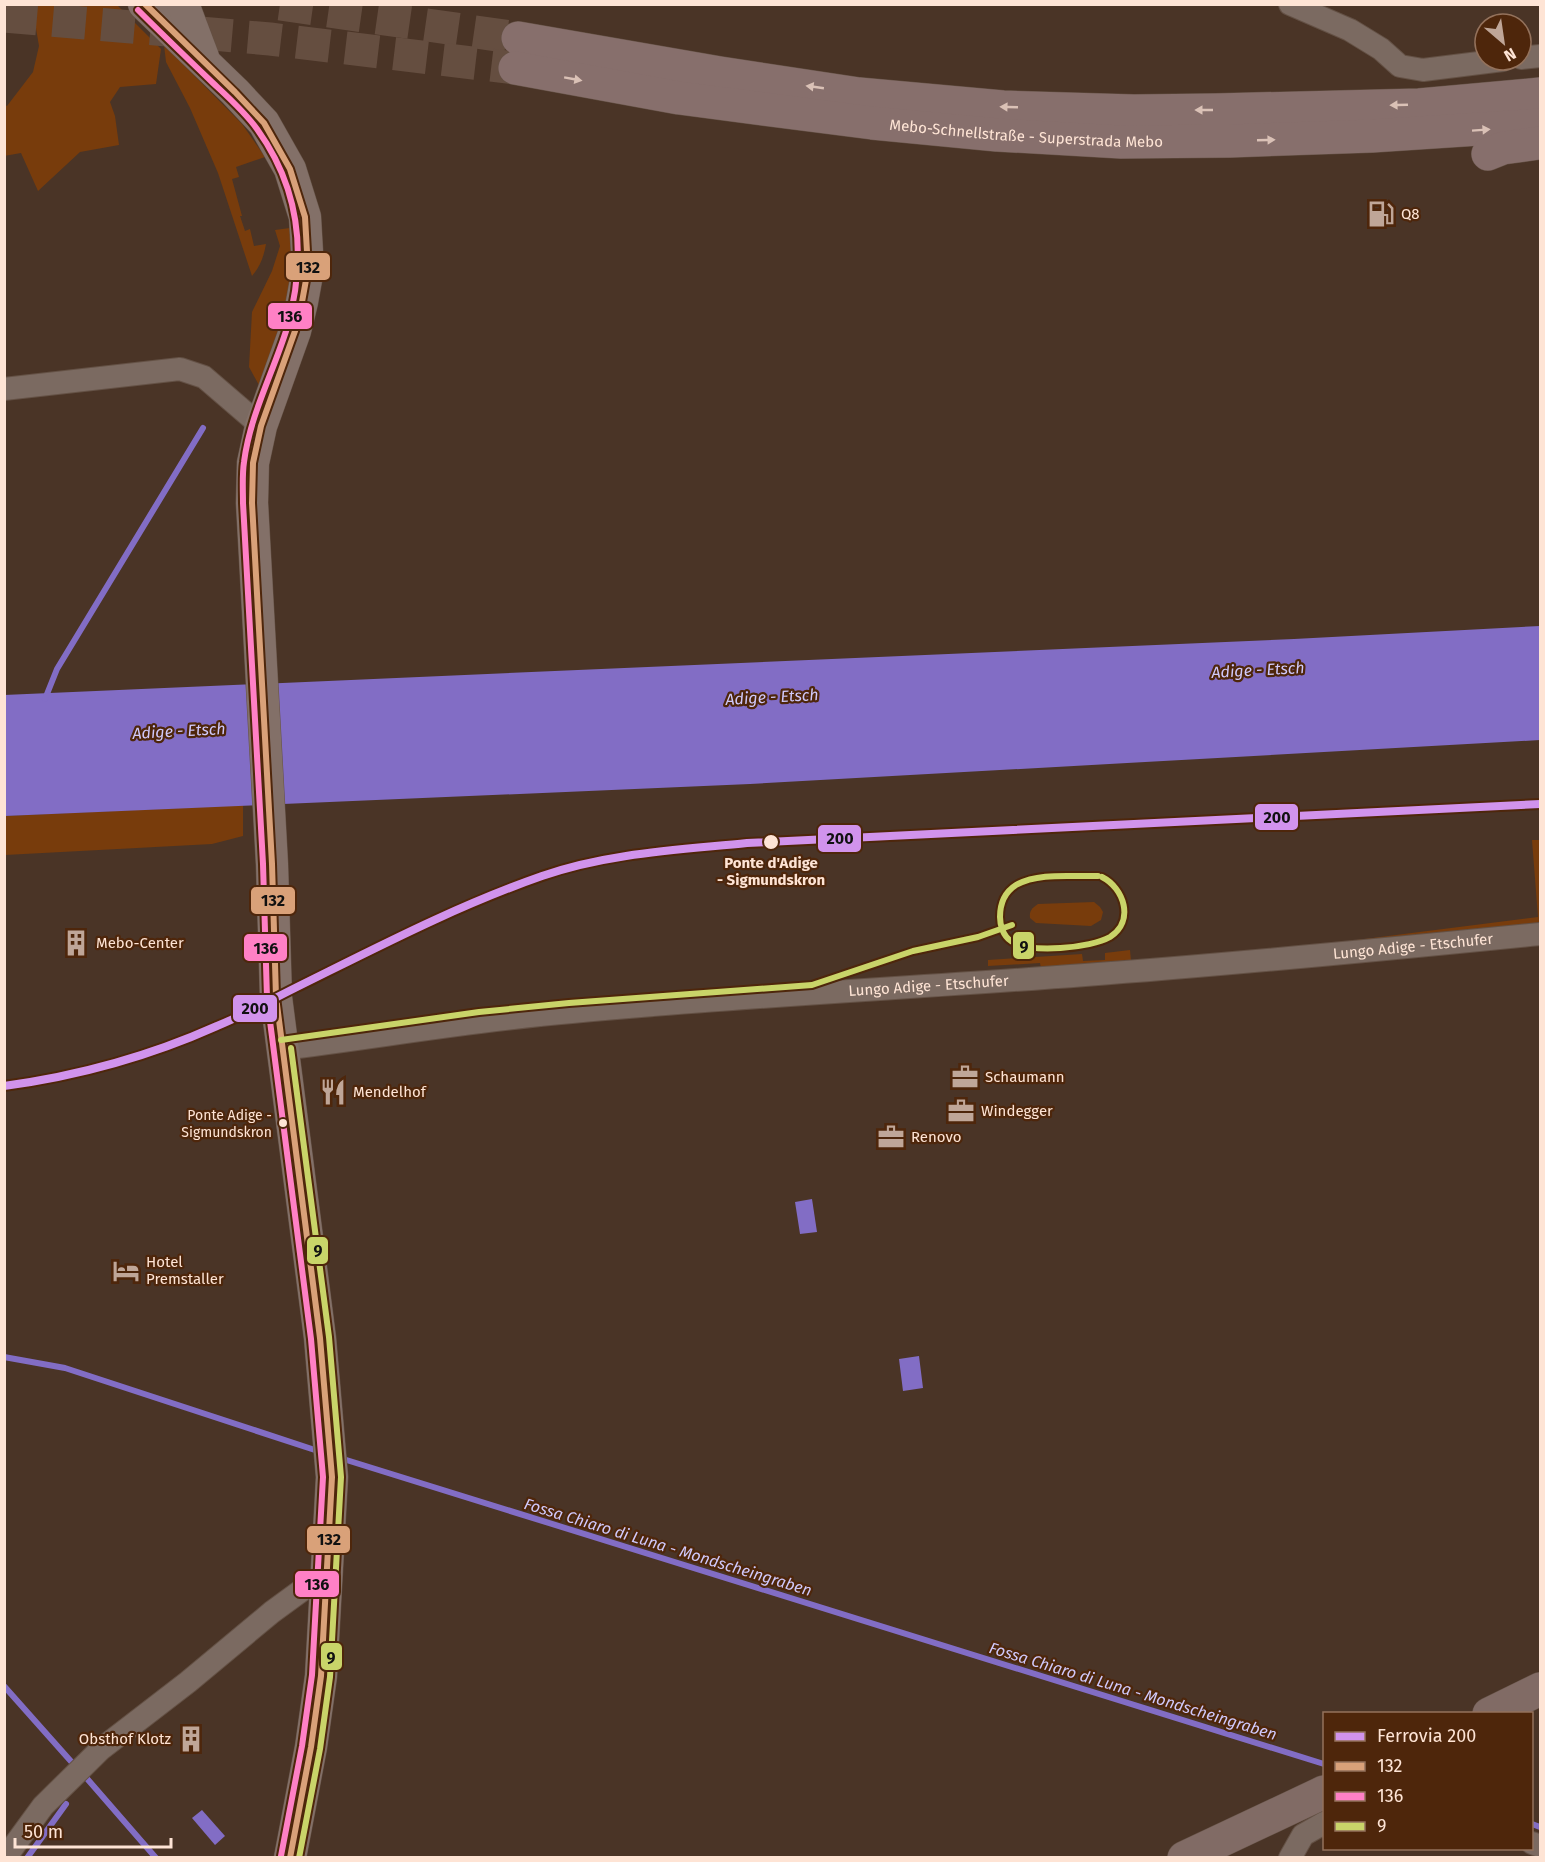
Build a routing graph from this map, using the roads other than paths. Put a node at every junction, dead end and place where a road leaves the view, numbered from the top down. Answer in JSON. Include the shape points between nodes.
{"nodes":[{"id":1,"x":144,"y":4,"type":"edge"},
{"id":2,"x":183,"y":4,"type":"edge"},
{"id":3,"x":1290,"y":4,"type":"edge"},
{"id":4,"x":206,"y":63,"type":"junction"},
{"id":5,"x":1473,"y":64,"type":"edge"},
{"id":6,"x":1540,"y":83,"type":"edge"},
{"id":7,"x":1540,"y":94,"type":"edge"},
{"id":8,"x":1457,"y":100,"type":"junction"},
{"id":9,"x":1540,"y":125,"type":"edge"},
{"id":10,"x":997,"y":135,"type":"junction"},
{"id":11,"x":1540,"y":143,"type":"edge"},
{"id":12,"x":1488,"y":154,"type":"dead end"},
{"id":13,"x":1264,"y":164,"type":"dead end"},
{"id":14,"x":4,"y":389,"type":"edge"},
{"id":15,"x":261,"y":426,"type":"junction"},
{"id":16,"x":1540,"y":934,"type":"edge"},
{"id":17,"x":282,"y":1049,"type":"junction"},
{"id":18,"x":325,"y":1583,"type":"junction"},
{"id":19,"x":1540,"y":1689,"type":"edge"},
{"id":20,"x":1491,"y":1712,"type":"edge"},
{"id":21,"x":1323,"y":1792,"type":"edge"},
{"id":22,"x":1323,"y":1824,"type":"edge"},
{"id":23,"x":5,"y":1857,"type":"edge"},
{"id":24,"x":290,"y":1857,"type":"edge"},
{"id":25,"x":1184,"y":1857,"type":"edge"},
{"id":26,"x":1290,"y":1857,"type":"edge"}],
"edges":[{"from":1,"to":4,"type":"main road"},
{"from":2,"to":4,"type":"main road"},
{"from":3,"to":5,"type":"street","via":[[1350,30],[1400,66],[1423,70]]},
{"from":4,"to":15,"type":"main road","via":[[264,123],[290,169],[305,217],[308,269],[302,302]]},
{"from":6,"to":8,"type":"highway","via":[[1504,86]]},
{"from":7,"to":8,"type":"highway","name":"Mebo-Schnellstraße - Superstrada Mebo"},
{"from":8,"to":10,"type":"highway","name":"Mebo-Schnellstraße - Superstrada Mebo","one_way":true,"via":[[1419,105],[1215,110],[1003,107],[517,53],[679,98]]},
{"from":10,"to":9,"type":"highway","name":"Mebo-Schnellstraße - Superstrada Mebo","one_way":true,"via":[[1121,142],[1230,141]]},
{"from":10,"to":13,"type":"highway","via":[[1044,157],[1222,158]]},
{"from":11,"to":12,"type":"highway"},
{"from":14,"to":15,"type":"street","via":[[180,369],[204,377]]},
{"from":15,"to":17,"type":"main road","via":[[253,463],[252,503],[276,997]]},
{"from":16,"to":17,"type":"street","name":"Lungo Adige - Etschufer","via":[[1101,974],[570,1012]]},
{"from":17,"to":18,"type":"main road","via":[[330,1436],[332,1477]]},
{"from":18,"to":23,"type":"street","via":[[309,1585],[272,1612],[72,1775]]},
{"from":18,"to":24,"type":"main road","via":[[321,1676]]},
{"from":19,"to":20,"type":"main road"},
{"from":21,"to":25,"type":"main road"},
{"from":22,"to":26,"type":"street","via":[[1303,1835]]}]}
